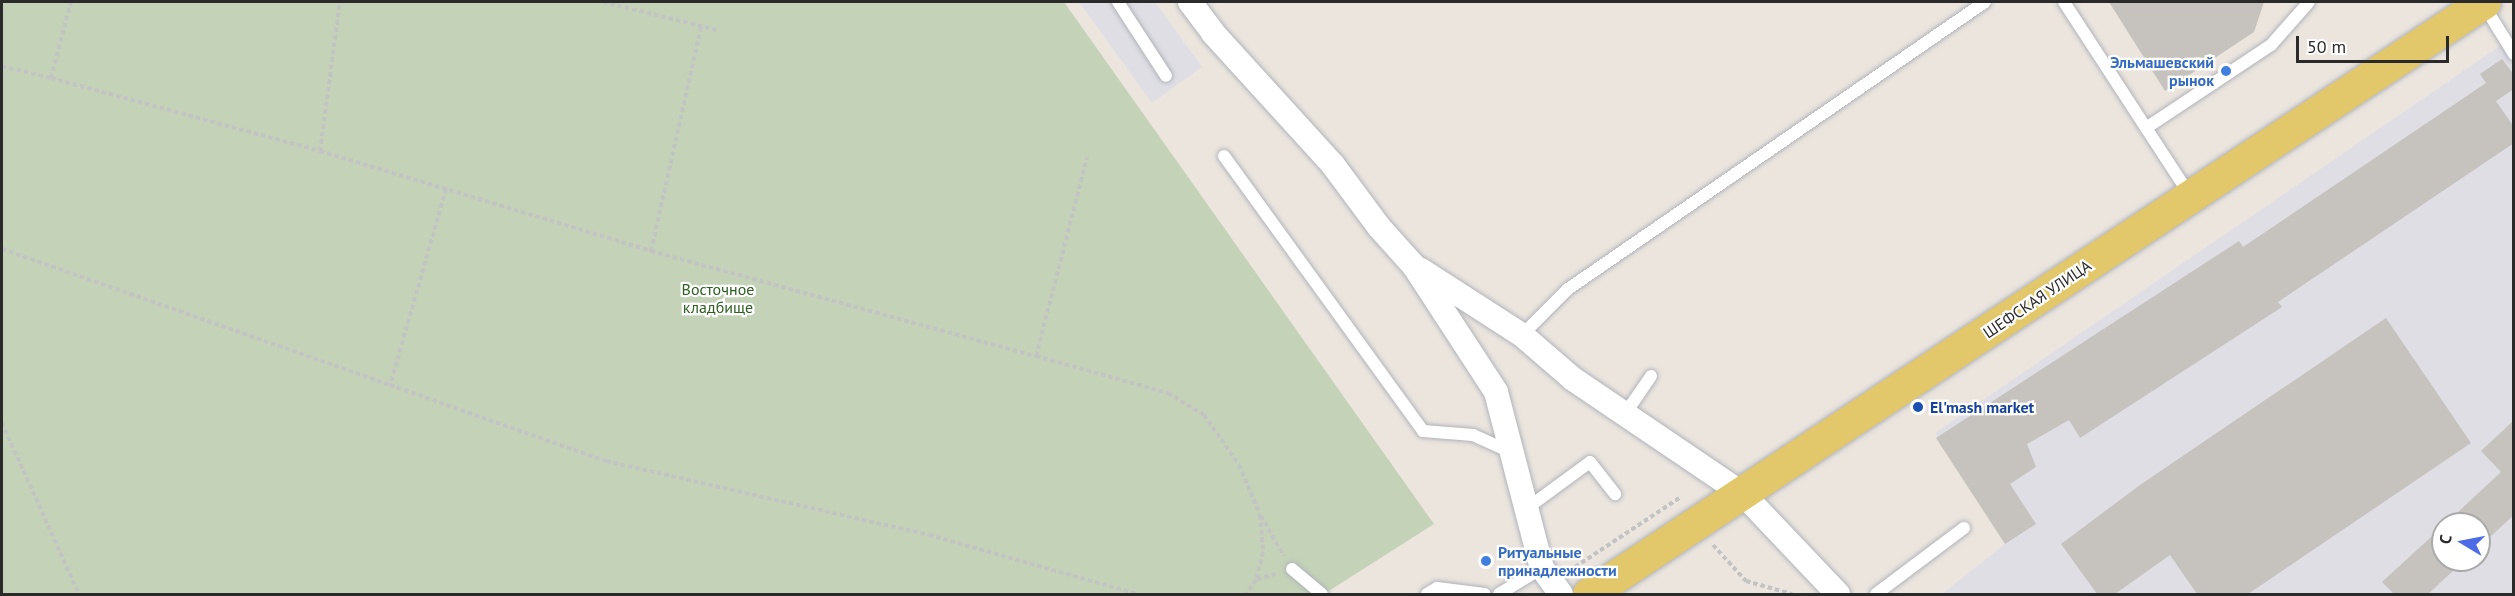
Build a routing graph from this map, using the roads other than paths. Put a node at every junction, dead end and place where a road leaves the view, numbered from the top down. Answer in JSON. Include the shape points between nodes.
{"nodes":[{"id":1,"x":1118,"y":2,"type":"edge"},
{"id":2,"x":1190,"y":2,"type":"edge"},
{"id":3,"x":1985,"y":2,"type":"edge"},
{"id":4,"x":2064,"y":2,"type":"edge"},
{"id":5,"x":2309,"y":2,"type":"edge"},
{"id":6,"x":2483,"y":2,"type":"edge"},
{"id":7,"x":2514,"y":54,"type":"edge"},
{"id":8,"x":1166,"y":75,"type":"dead end"},
{"id":9,"x":2146,"y":128,"type":"junction"},
{"id":10,"x":1224,"y":156,"type":"dead end"},
{"id":11,"x":2183,"y":184,"type":"junction"},
{"id":12,"x":1414,"y":266,"type":"junction"},
{"id":13,"x":1522,"y":335,"type":"junction"},
{"id":14,"x":1651,"y":376,"type":"dead end"},
{"id":15,"x":1625,"y":414,"type":"junction"},
{"id":16,"x":1511,"y":452,"type":"junction"},
{"id":17,"x":1615,"y":494,"type":"dead end"},
{"id":18,"x":1743,"y":494,"type":"junction"},
{"id":19,"x":1526,"y":509,"type":"junction"},
{"id":20,"x":1964,"y":528,"type":"dead end"},
{"id":21,"x":1292,"y":569,"type":"road end"},
{"id":22,"x":1552,"y":582,"type":"edge"},
{"id":23,"x":1322,"y":594,"type":"edge"},
{"id":24,"x":1427,"y":594,"type":"edge"},
{"id":25,"x":1485,"y":594,"type":"edge"},
{"id":26,"x":1499,"y":594,"type":"edge"},
{"id":27,"x":1589,"y":594,"type":"edge"},
{"id":28,"x":1838,"y":594,"type":"edge"},
{"id":29,"x":1876,"y":594,"type":"edge"}],
"edges":[{"from":1,"to":8,"type":"lane"},
{"from":2,"to":12,"type":"street","via":[[1213,33],[1333,165],[1378,227]]},
{"from":3,"to":13,"type":"lane","via":[[1568,289]]},
{"from":4,"to":9,"type":"lane"},
{"from":5,"to":9,"type":"lane","via":[[2271,45]]},
{"from":6,"to":7,"type":"lane"},
{"from":6,"to":11,"type":"main road","name":"ШЕФСКАЯ УЛИЦА"},
{"from":9,"to":11,"type":"lane"},
{"from":10,"to":16,"type":"lane","via":[[1423,431],[1473,435]]},
{"from":11,"to":18,"type":"main road","name":"ШЕФСКАЯ УЛИЦА"},
{"from":12,"to":13,"type":"street"},
{"from":12,"to":16,"type":"street","via":[[1496,392]]},
{"from":13,"to":15,"type":"street","via":[[1573,379]]},
{"from":14,"to":15,"type":"lane"},
{"from":15,"to":18,"type":"street"},
{"from":16,"to":19,"type":"street"},
{"from":17,"to":19,"type":"lane","via":[[1590,462]]},
{"from":18,"to":27,"type":"main road","name":"ШЕФСКАЯ УЛИЦА"},
{"from":18,"to":28,"type":"street"},
{"from":19,"to":22,"type":"street"},
{"from":20,"to":29,"type":"lane"},
{"from":21,"to":23,"type":"lane"},
{"from":22,"to":26,"type":"lane"},
{"from":24,"to":25,"type":"lane","via":[[1437,588]]}]}
